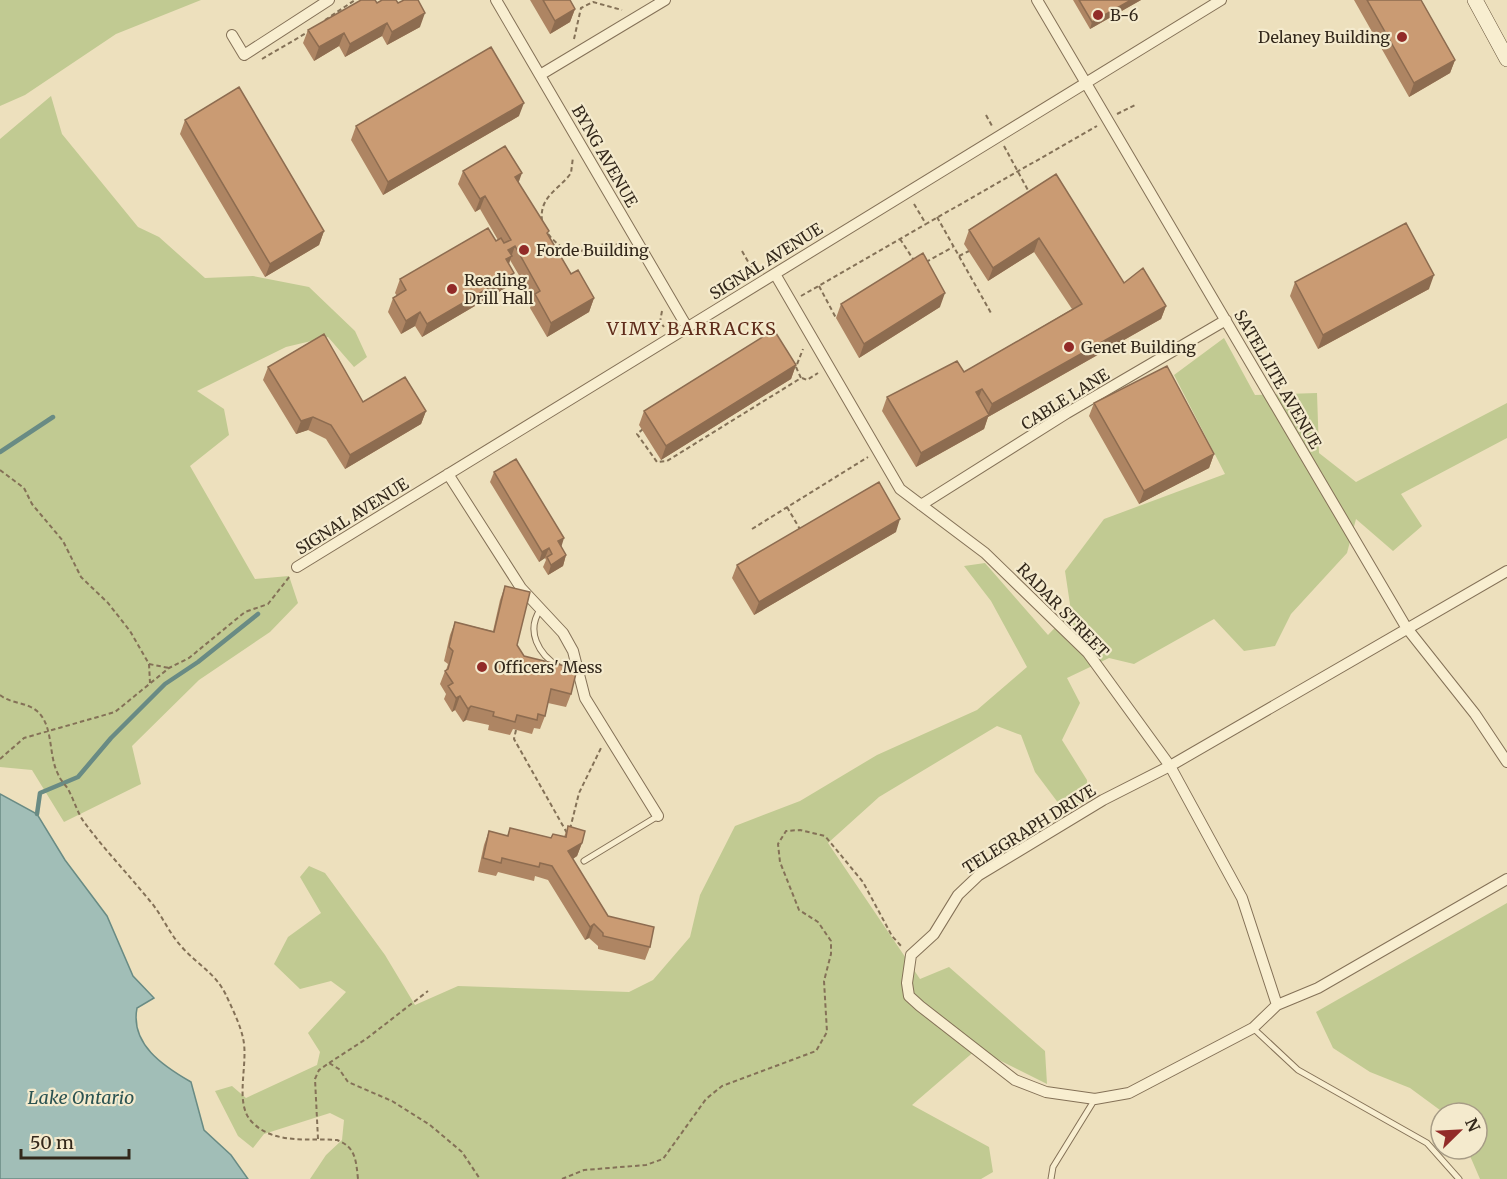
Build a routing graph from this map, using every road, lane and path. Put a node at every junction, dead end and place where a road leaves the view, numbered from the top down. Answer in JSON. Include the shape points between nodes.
{"nodes":[{"id":1,"x":329,"y":0,"type":"edge"},
{"id":2,"x":355,"y":0,"type":"edge"},
{"id":3,"x":496,"y":0,"type":"edge"},
{"id":4,"x":585,"y":0,"type":"edge"},
{"id":5,"x":665,"y":0,"type":"edge"},
{"id":6,"x":1037,"y":0,"type":"edge"},
{"id":7,"x":1221,"y":0,"type":"edge"},
{"id":8,"x":1475,"y":0,"type":"edge"},
{"id":9,"x":588,"y":5,"type":"junction"},
{"id":10,"x":630,"y":12,"type":"dead end"},
{"id":11,"x":232,"y":35,"type":"dead end"},
{"id":12,"x":573,"y":46,"type":"dead end"},
{"id":13,"x":1507,"y":58,"type":"edge"},
{"id":14,"x":265,"y":60,"type":"dead end"},
{"id":15,"x":540,"y":75,"type":"junction"},
{"id":16,"x":1086,"y":83,"type":"junction"},
{"id":17,"x":1135,"y":105,"type":"dead end"},
{"id":18,"x":986,"y":116,"type":"dead end"},
{"id":19,"x":1108,"y":120,"type":"junction"},
{"id":20,"x":998,"y":137,"type":"junction"},
{"id":21,"x":572,"y":150,"type":"dead end"},
{"id":22,"x":1017,"y":170,"type":"junction"},
{"id":23,"x":907,"y":193,"type":"junction"},
{"id":24,"x":1033,"y":199,"type":"edge"},
{"id":25,"x":937,"y":217,"type":"junction"},
{"id":26,"x":543,"y":224,"type":"edge"},
{"id":27,"x":926,"y":224,"type":"junction"},
{"id":28,"x":545,"y":231,"type":"edge"},
{"id":29,"x":900,"y":239,"type":"junction"},
{"id":30,"x":953,"y":247,"type":"junction"},
{"id":31,"x":969,"y":250,"type":"dead end"},
{"id":32,"x":742,"y":251,"type":"dead end"},
{"id":33,"x":632,"y":254,"type":"dead end"},
{"id":34,"x":959,"y":256,"type":"junction"},
{"id":35,"x":775,"y":274,"type":"junction"},
{"id":36,"x":759,"y":283,"type":"junction"},
{"id":37,"x":782,"y":286,"type":"junction"},
{"id":38,"x":819,"y":286,"type":"junction"},
{"id":39,"x":663,"y":307,"type":"dead end"},
{"id":40,"x":991,"y":313,"type":"dead end"},
{"id":41,"x":836,"y":318,"type":"dead end"},
{"id":42,"x":1226,"y":320,"type":"junction"},
{"id":43,"x":687,"y":327,"type":"junction"},
{"id":44,"x":671,"y":337,"type":"junction"},
{"id":45,"x":810,"y":354,"type":"dead end"},
{"id":46,"x":820,"y":371,"type":"dead end"},
{"id":47,"x":801,"y":378,"type":"junction"},
{"id":48,"x":643,"y":429,"type":"dead end"},
{"id":49,"x":871,"y":456,"type":"dead end"},
{"id":50,"x":0,"y":470,"type":"edge"},
{"id":51,"x":448,"y":474,"type":"junction"},
{"id":52,"x":921,"y":505,"type":"junction"},
{"id":53,"x":787,"y":507,"type":"junction"},
{"id":54,"x":753,"y":529,"type":"dead end"},
{"id":55,"x":804,"y":536,"type":"edge"},
{"id":56,"x":297,"y":567,"type":"joint"},
{"id":57,"x":1507,"y":571,"type":"edge"},
{"id":58,"x":541,"y":609,"type":"junction"},
{"id":59,"x":1407,"y":627,"type":"junction"},
{"id":60,"x":148,"y":664,"type":"junction"},
{"id":61,"x":576,"y":666,"type":"junction"},
{"id":62,"x":169,"y":668,"type":"junction"},
{"id":63,"x":150,"y":683,"type":"junction"},
{"id":64,"x":0,"y":695,"type":"edge"},
{"id":65,"x":48,"y":729,"type":"junction"},
{"id":66,"x":516,"y":730,"type":"edge"},
{"id":67,"x":607,"y":734,"type":"junction"},
{"id":68,"x":0,"y":759,"type":"edge"},
{"id":69,"x":1507,"y":762,"type":"edge"},
{"id":70,"x":1170,"y":766,"type":"junction"},
{"id":71,"x":658,"y":816,"type":"joint"},
{"id":72,"x":568,"y":834,"type":"junction"},
{"id":73,"x":566,"y":841,"type":"edge"},
{"id":74,"x":584,"y":861,"type":"dead end"},
{"id":75,"x":1507,"y":879,"type":"edge"},
{"id":76,"x":911,"y":955,"type":"junction"},
{"id":77,"x":428,"y":991,"type":"dead end"},
{"id":78,"x":1277,"y":1005,"type":"junction"},
{"id":79,"x":1253,"y":1028,"type":"junction"},
{"id":80,"x":329,"y":1063,"type":"junction"},
{"id":81,"x":1095,"y":1099,"type":"junction"},
{"id":82,"x":318,"y":1139,"type":"junction"},
{"id":83,"x":358,"y":1179,"type":"edge"},
{"id":84,"x":480,"y":1179,"type":"edge"},
{"id":85,"x":562,"y":1179,"type":"edge"},
{"id":86,"x":1051,"y":1179,"type":"edge"},
{"id":87,"x":1459,"y":1179,"type":"edge"}],
"edges":[{"from":1,"to":11,"type":"street","via":[[244,55]]},
{"from":2,"to":14,"type":"path"},
{"from":3,"to":15,"type":"street","name":"BYNG AVENUE"},
{"from":4,"to":9,"type":"path"},
{"from":5,"to":15,"type":"street"},
{"from":6,"to":16,"type":"street","name":"SATELLITE AVENUE"},
{"from":7,"to":16,"type":"street","name":"SIGNAL AVENUE"},
{"from":8,"to":13,"type":"main road"},
{"from":9,"to":10,"type":"path","via":[[593,2]]},
{"from":9,"to":12,"type":"path","via":[[581,8]]},
{"from":15,"to":43,"type":"street","name":"BYNG AVENUE"},
{"from":16,"to":19,"type":"street","name":"SATELLITE AVENUE"},
{"from":16,"to":20,"type":"street","name":"SIGNAL AVENUE"},
{"from":17,"to":19,"type":"path"},
{"from":18,"to":20,"type":"path"},
{"from":19,"to":22,"type":"path"},
{"from":19,"to":42,"type":"street","name":"SATELLITE AVENUE"},
{"from":20,"to":22,"type":"path"},
{"from":20,"to":23,"type":"street","name":"SIGNAL AVENUE"},
{"from":21,"to":26,"type":"path","via":[[571,173],[545,201]]},
{"from":22,"to":24,"type":"path"},
{"from":22,"to":25,"type":"path"},
{"from":23,"to":27,"type":"path"},
{"from":23,"to":35,"type":"street","name":"SIGNAL AVENUE"},
{"from":25,"to":27,"type":"path"},
{"from":25,"to":30,"type":"path"},
{"from":27,"to":29,"type":"path"},
{"from":28,"to":33,"type":"path","via":[[568,251],[584,252],[609,243],[624,246]]},
{"from":29,"to":30,"type":"path","via":[[918,267]]},
{"from":29,"to":38,"type":"path"},
{"from":30,"to":34,"type":"path"},
{"from":31,"to":34,"type":"path"},
{"from":32,"to":36,"type":"path"},
{"from":34,"to":40,"type":"path"},
{"from":35,"to":36,"type":"street","name":"SIGNAL AVENUE"},
{"from":35,"to":37,"type":"street","name":"RADAR STREET"},
{"from":36,"to":43,"type":"street","name":"SIGNAL AVENUE"},
{"from":37,"to":38,"type":"path","via":[[792,282],[801,297]]},
{"from":37,"to":52,"type":"street","name":"RADAR STREET","via":[[900,489]]},
{"from":38,"to":41,"type":"path"},
{"from":39,"to":44,"type":"path","via":[[660,322]]},
{"from":42,"to":52,"type":"street","name":"CABLE LANE"},
{"from":42,"to":59,"type":"street","name":"SATELLITE AVENUE"},
{"from":43,"to":44,"type":"street","name":"SIGNAL AVENUE"},
{"from":44,"to":51,"type":"street","name":"SIGNAL AVENUE"},
{"from":45,"to":47,"type":"path","via":[[805,345],[796,367]]},
{"from":46,"to":47,"type":"path","via":[[807,380]]},
{"from":47,"to":48,"type":"path","via":[[667,461],[657,462],[650,455],[637,434]]},
{"from":49,"to":53,"type":"path"},
{"from":50,"to":60,"type":"path","via":[[24,488],[32,504],[63,541],[81,577],[130,630]]},
{"from":51,"to":56,"type":"street","name":"SIGNAL AVENUE"},
{"from":51,"to":58,"type":"street","via":[[521,588]]},
{"from":52,"to":70,"type":"street","name":"RADAR STREET","via":[[985,553],[1088,653]]},
{"from":53,"to":54,"type":"path"},
{"from":53,"to":55,"type":"path"},
{"from":56,"to":62,"type":"path","via":[[268,604],[245,612],[189,658]]},
{"from":57,"to":59,"type":"street","name":"TELEGRAPH DRIVE"},
{"from":58,"to":61,"type":"street","via":[[563,633]]},
{"from":58,"to":61,"type":"lane","via":[[532,627],[543,654],[558,666]]},
{"from":59,"to":69,"type":"street","name":"SATELLITE AVENUE"},
{"from":59,"to":70,"type":"street","name":"TELEGRAPH DRIVE"},
{"from":60,"to":62,"type":"path"},
{"from":60,"to":63,"type":"path"},
{"from":61,"to":67,"type":"street","via":[[585,699]]},
{"from":62,"to":63,"type":"path"},
{"from":63,"to":65,"type":"path","via":[[115,712]]},
{"from":64,"to":65,"type":"path","via":[[32,707]]},
{"from":65,"to":68,"type":"path","via":[[24,738]]},
{"from":65,"to":82,"type":"path","via":[[58,774],[82,820],[101,847],[150,900],[182,948],[202,963],[222,987],[243,1037],[246,1064],[242,1101],[248,1118],[277,1136]]},
{"from":66,"to":72,"type":"path","via":[[514,739]]},
{"from":67,"to":71,"type":"street"},
{"from":67,"to":72,"type":"path","via":[[579,793]]},
{"from":70,"to":76,"type":"street","name":"TELEGRAPH DRIVE","via":[[1103,800],[979,875],[958,895],[934,934]]},
{"from":70,"to":78,"type":"street","name":"RADAR STREET","via":[[1242,898]]},
{"from":71,"to":74,"type":"lane"},
{"from":72,"to":73,"type":"path"},
{"from":75,"to":78,"type":"street","via":[[1318,988]]},
{"from":76,"to":81,"type":"street","via":[[909,996],[988,1061],[1015,1080],[1046,1092]]},
{"from":76,"to":85,"type":"path","via":[[892,936],[863,882],[825,836],[786,831],[778,844],[780,862],[799,909],[818,922],[831,941],[824,981],[827,1032],[816,1051],[722,1086],[706,1099],[663,1159],[646,1165],[585,1170]]},
{"from":77,"to":80,"type":"path"},
{"from":78,"to":79,"type":"street"},
{"from":79,"to":81,"type":"street","via":[[1129,1093]]},
{"from":79,"to":87,"type":"lane","via":[[1298,1070],[1427,1143]]},
{"from":80,"to":82,"type":"path","via":[[315,1079]]},
{"from":80,"to":84,"type":"path","via":[[348,1082],[392,1101],[430,1125],[462,1152]]},
{"from":81,"to":86,"type":"lane","via":[[1053,1167]]},
{"from":82,"to":83,"type":"path","via":[[346,1144],[356,1158]]}]}
